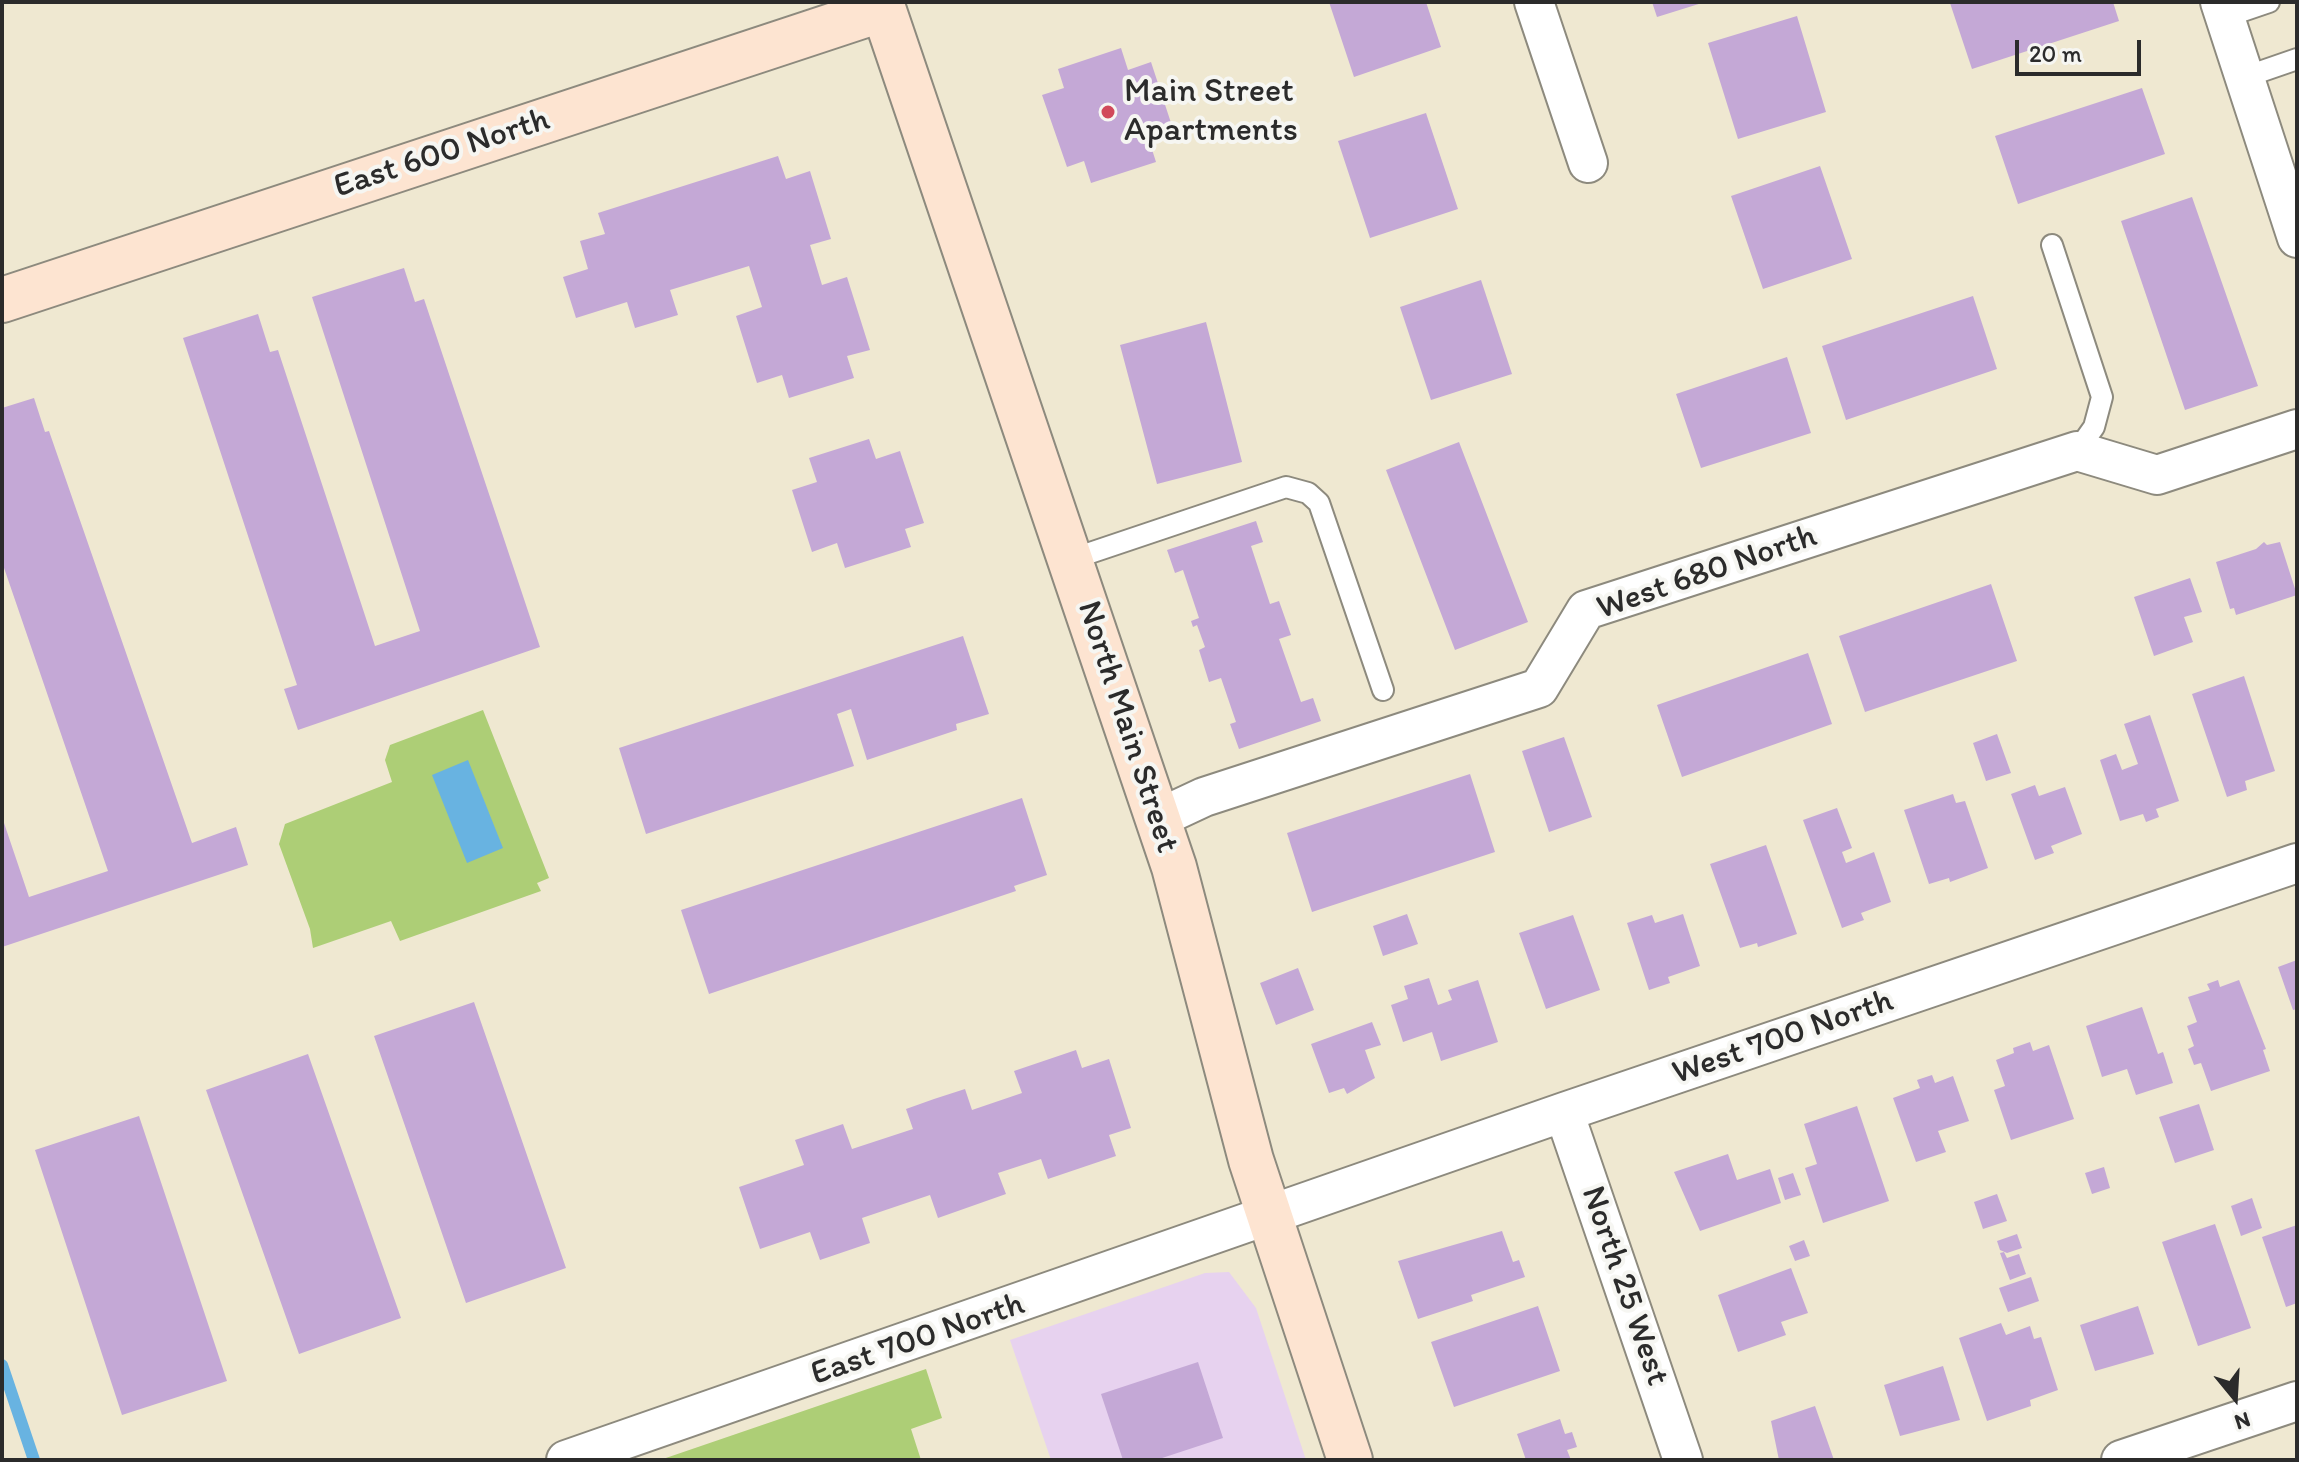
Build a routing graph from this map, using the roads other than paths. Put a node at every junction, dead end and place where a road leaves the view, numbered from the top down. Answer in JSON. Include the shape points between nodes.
{"nodes":[{"id":1,"x":1534,"y":2,"type":"edge"},
{"id":2,"x":2269,"y":2,"type":"edge"},
{"id":3,"x":890,"y":4,"type":"edge"},
{"id":4,"x":2223,"y":10,"type":"edge"},
{"id":5,"x":2297,"y":59,"type":"edge"},
{"id":6,"x":2245,"y":77,"type":"junction"},
{"id":7,"x":1588,"y":163,"type":"dead end"},
{"id":8,"x":2297,"y":238,"type":"edge"},
{"id":9,"x":2052,"y":245,"type":"dead end"},
{"id":10,"x":2,"y":300,"type":"edge"},
{"id":11,"x":2297,"y":429,"type":"edge"},
{"id":12,"x":2077,"y":451,"type":"junction"},
{"id":13,"x":1072,"y":559,"type":"junction"},
{"id":14,"x":1383,"y":690,"type":"dead end"},
{"id":15,"x":1157,"y":819,"type":"junction"},
{"id":16,"x":2297,"y":863,"type":"edge"},
{"id":17,"x":1564,"y":1112,"type":"junction"},
{"id":18,"x":1270,"y":1217,"type":"junction"},
{"id":19,"x":2297,"y":1401,"type":"edge"},
{"id":20,"x":566,"y":1460,"type":"edge"},
{"id":21,"x":1350,"y":1460,"type":"edge"},
{"id":22,"x":1683,"y":1460,"type":"edge"},
{"id":23,"x":2121,"y":1460,"type":"edge"}],
"edges":[{"from":1,"to":7,"type":"street"},
{"from":2,"to":4,"type":"lane"},
{"from":3,"to":10,"type":"street","name":"East 600 North"},
{"from":3,"to":13,"type":"street","name":"North Main Street"},
{"from":4,"to":6,"type":"street"},
{"from":5,"to":6,"type":"lane"},
{"from":6,"to":8,"type":"street"},
{"from":9,"to":12,"type":"lane","via":[[2102,397],[2094,427]]},
{"from":11,"to":12,"type":"street","via":[[2157,475]]},
{"from":12,"to":15,"type":"street","name":"West 680 North","via":[[1586,610],[1539,688],[1204,797]]},
{"from":13,"to":14,"type":"lane","via":[[1286,487],[1308,493],[1319,503]]},
{"from":13,"to":15,"type":"street","name":"North Main Street"},
{"from":15,"to":18,"type":"street","name":"North Main Street"},
{"from":16,"to":17,"type":"street","name":"West 700 North"},
{"from":17,"to":18,"type":"street","name":"West 700 North"},
{"from":17,"to":22,"type":"street","name":"North 25 West"},
{"from":18,"to":20,"type":"street","name":"East 700 North"},
{"from":18,"to":21,"type":"street","name":"North Main Street"},
{"from":19,"to":23,"type":"street"}]}
